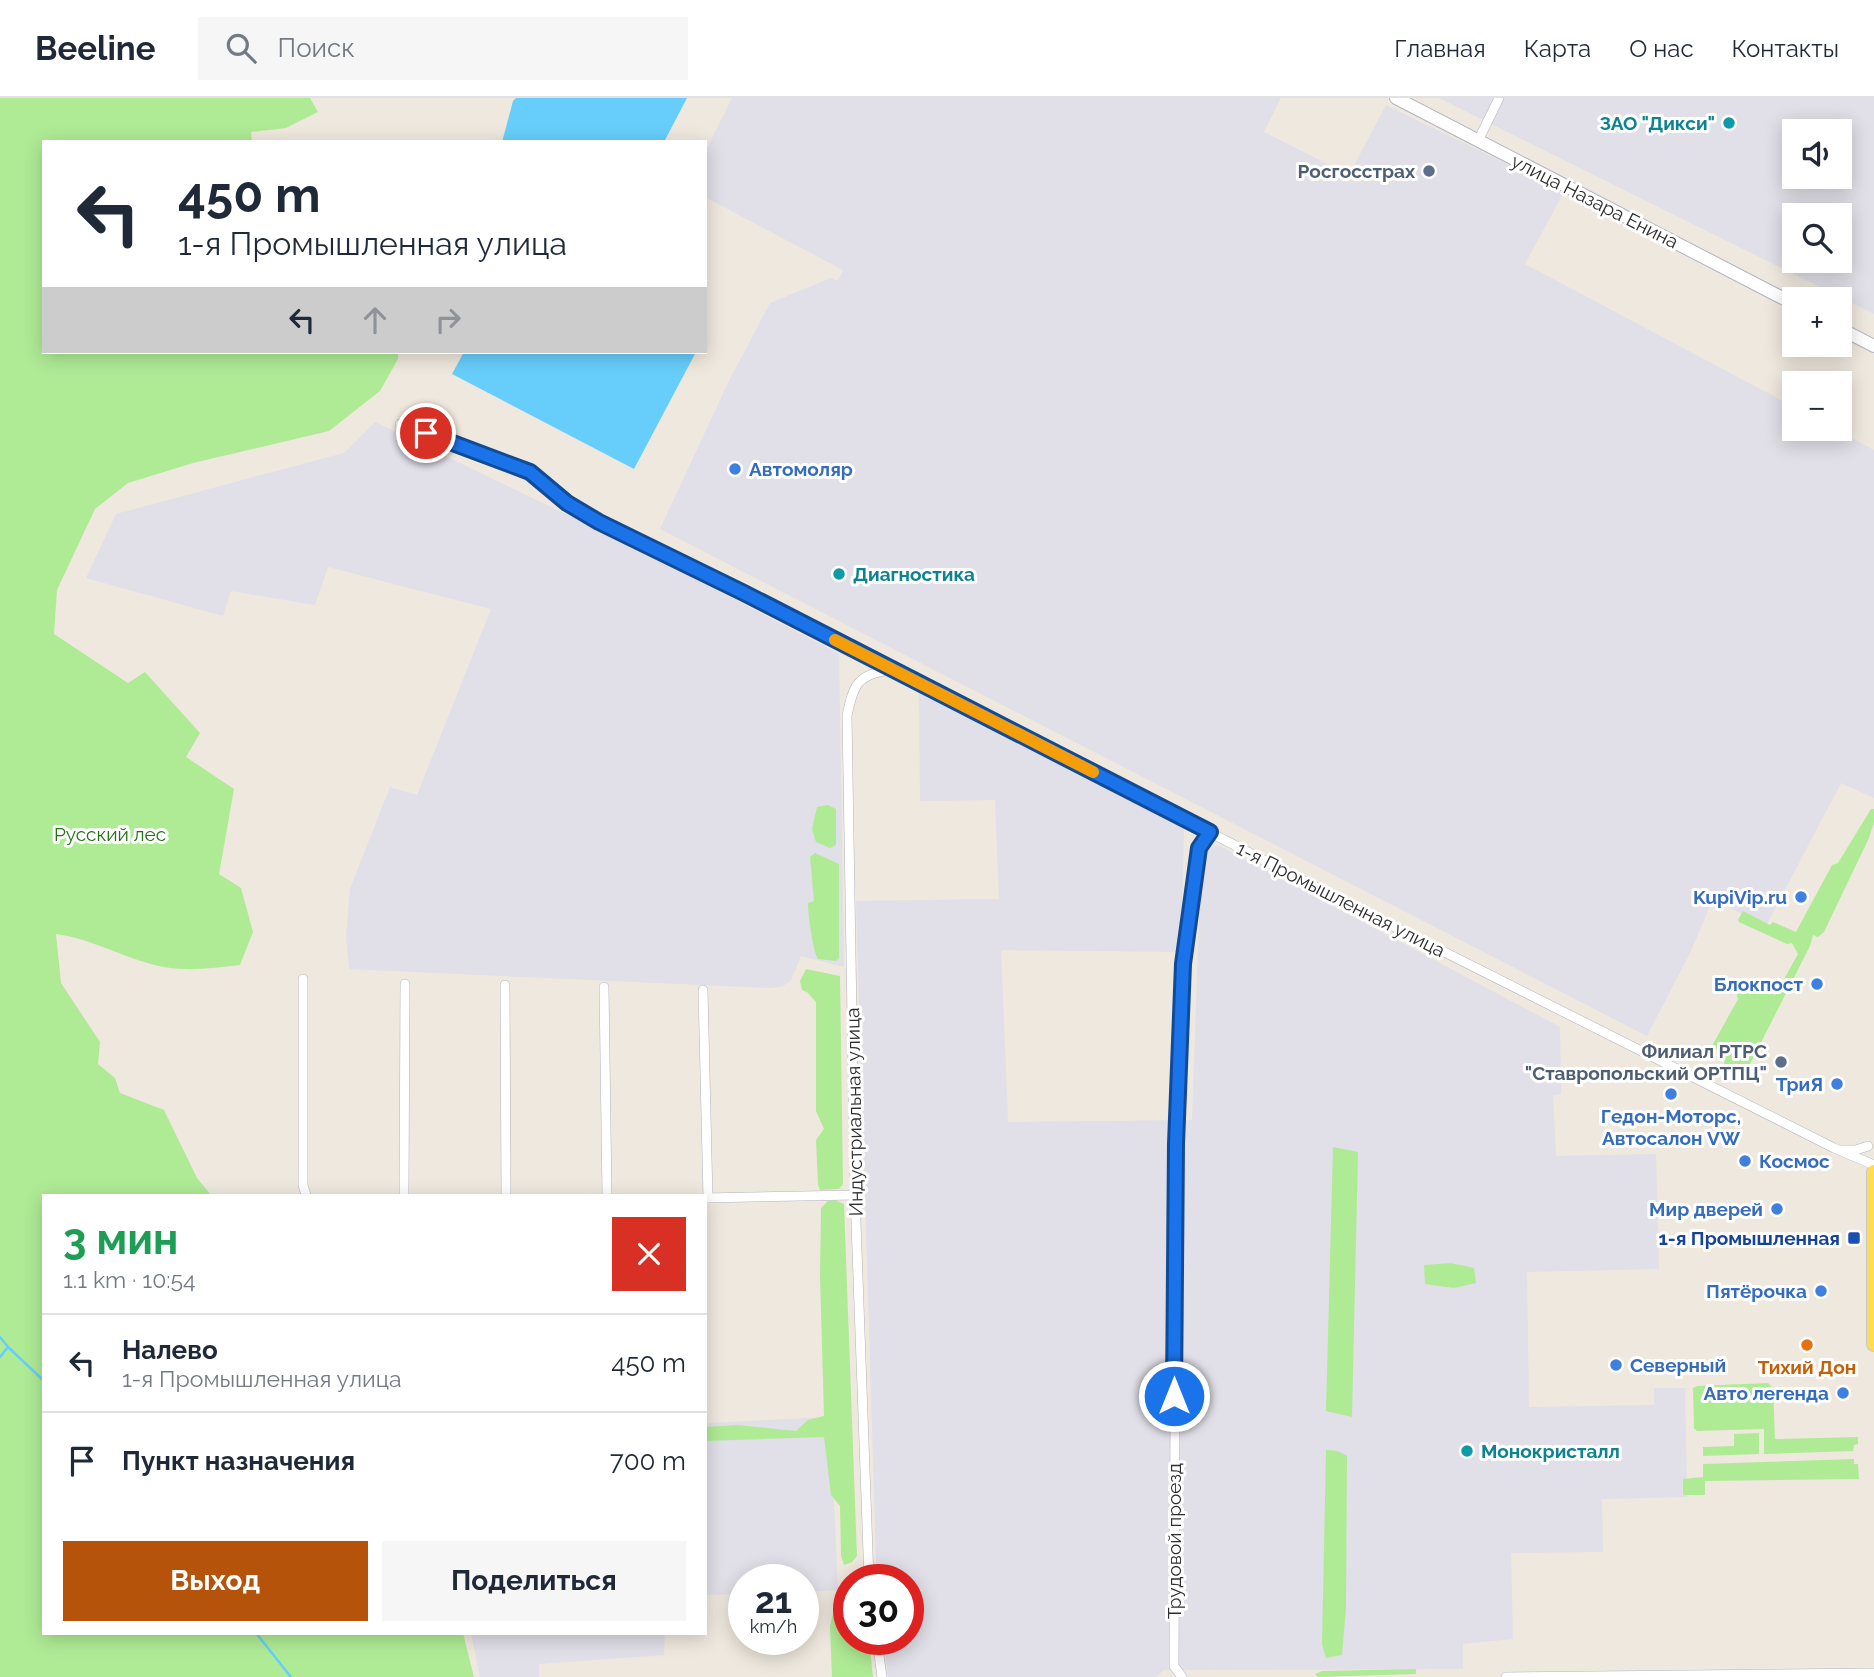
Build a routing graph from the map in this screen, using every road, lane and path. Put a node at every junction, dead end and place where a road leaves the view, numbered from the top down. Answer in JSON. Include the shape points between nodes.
{"nodes":[{"id":1,"x":1396,"y":98,"type":"edge"},
{"id":2,"x":1499,"y":98,"type":"edge"},
{"id":3,"x":1478,"y":141,"type":"junction"},
{"id":4,"x":1782,"y":298,"type":"edge"},
{"id":5,"x":1852,"y":335,"type":"edge"},
{"id":6,"x":1874,"y":346,"type":"edge"},
{"id":7,"x":400,"y":424,"type":"dead end"},
{"id":8,"x":892,"y":670,"type":"junction"},
{"id":9,"x":1210,"y":832,"type":"junction"},
{"id":10,"x":303,"y":979,"type":"dead end"},
{"id":11,"x":405,"y":984,"type":"dead end"},
{"id":12,"x":505,"y":985,"type":"dead end"},
{"id":13,"x":604,"y":987,"type":"dead end"},
{"id":14,"x":703,"y":990,"type":"dead end"},
{"id":15,"x":1871,"y":1144,"type":"edge"},
{"id":16,"x":1834,"y":1148,"type":"junction"},
{"id":17,"x":1852,"y":1156,"type":"junction"},
{"id":18,"x":1862,"y":1161,"type":"junction"},
{"id":19,"x":1874,"y":1165,"type":"edge"},
{"id":20,"x":1874,"y":1172,"type":"edge"},
{"id":21,"x":1873,"y":1182,"type":"edge"},
{"id":22,"x":306,"y":1194,"type":"edge"},
{"id":23,"x":404,"y":1194,"type":"edge"},
{"id":24,"x":506,"y":1194,"type":"edge"},
{"id":25,"x":607,"y":1194,"type":"edge"},
{"id":26,"x":706,"y":1194,"type":"edge"},
{"id":27,"x":855,"y":1195,"type":"junction"},
{"id":28,"x":707,"y":1198,"type":"edge"},
{"id":29,"x":1874,"y":1318,"type":"edge"},
{"id":30,"x":1874,"y":1345,"type":"edge"},
{"id":31,"x":868,"y":1564,"type":"edge"},
{"id":32,"x":879,"y":1655,"type":"edge"},
{"id":33,"x":1874,"y":1673,"type":"edge"},
{"id":34,"x":882,"y":1677,"type":"edge"},
{"id":35,"x":1182,"y":1677,"type":"edge"},
{"id":36,"x":1506,"y":1677,"type":"edge"}],
"edges":[{"from":1,"to":3,"type":"main road","name":"улица Назара Енина"},
{"from":2,"to":3,"type":"street"},
{"from":3,"to":4,"type":"main road","name":"улица Назара Енина"},
{"from":5,"to":6,"type":"main road"},
{"from":7,"to":8,"type":"street","name":"1-я Промышленная улица","via":[[530,472],[599,522]]},
{"from":8,"to":9,"type":"street","name":"1-я Промышленная улица"},
{"from":8,"to":27,"type":"street","name":"Индустриальная улица","via":[[873,672],[860,681],[851,695],[847,716]]},
{"from":9,"to":16,"type":"street","name":"1-я Промышленная улица"},
{"from":9,"to":35,"type":"street","name":"Трудовой проезд","via":[[1199,848],[1183,964],[1176,1154],[1174,1667]]},
{"from":10,"to":22,"type":"street"},
{"from":11,"to":23,"type":"street"},
{"from":12,"to":24,"type":"street"},
{"from":13,"to":25,"type":"street"},
{"from":14,"to":26,"type":"street"},
{"from":15,"to":16,"type":"street","via":[[1856,1150]]},
{"from":15,"to":17,"type":"street"},
{"from":16,"to":17,"type":"street","name":"1-я Промышленная улица"},
{"from":17,"to":18,"type":"street","name":"1-я Промышленная улица"},
{"from":18,"to":19,"type":"street","name":"1-я Промышленная улица"},
{"from":18,"to":21,"type":"street"},
{"from":20,"to":21,"type":"main road"},
{"from":21,"to":29,"type":"main road"},
{"from":27,"to":28,"type":"street"},
{"from":27,"to":31,"type":"street","name":"Индустриальная улица"},
{"from":29,"to":30,"type":"main road"},
{"from":32,"to":34,"type":"street"},
{"from":33,"to":36,"type":"street"}]}
